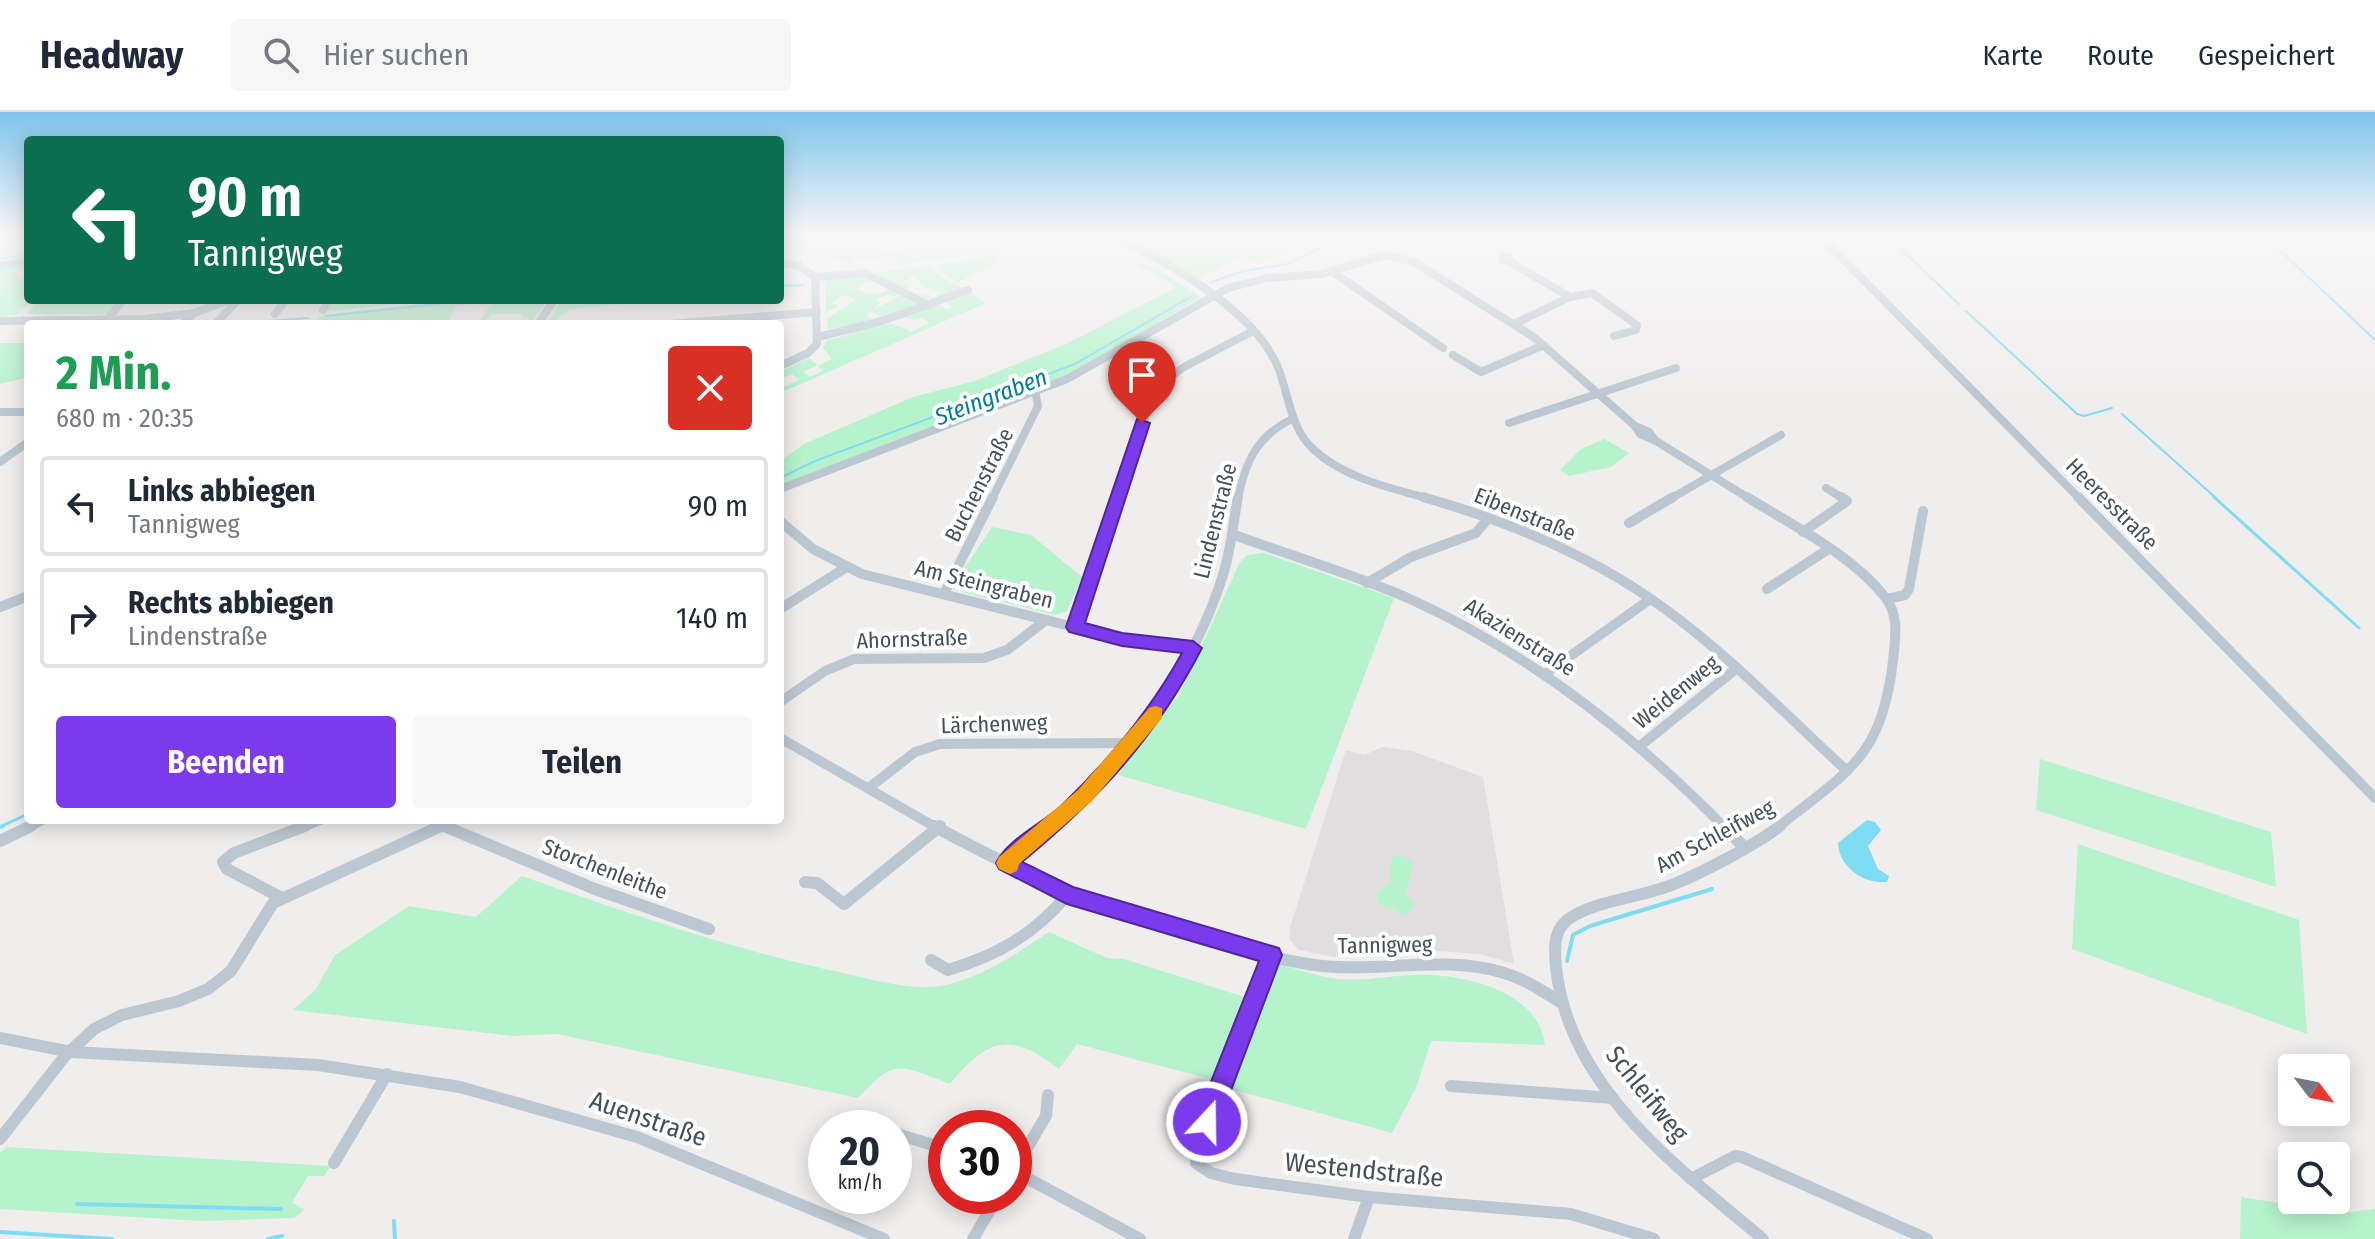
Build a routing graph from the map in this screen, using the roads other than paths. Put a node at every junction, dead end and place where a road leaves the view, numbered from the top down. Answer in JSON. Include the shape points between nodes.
{"nodes":[{"id":1,"x":816,"y":290,"type":"edge"},
{"id":2,"x":898,"y":290,"type":"edge"},
{"id":3,"x":968,"y":290,"type":"dead end"},
{"id":4,"x":1202,"y":290,"type":"edge"},
{"id":5,"x":1232,"y":290,"type":"edge"},
{"id":6,"x":1358,"y":290,"type":"edge"},
{"id":7,"x":1458,"y":290,"type":"edge"},
{"id":8,"x":1557,"y":290,"type":"edge"},
{"id":9,"x":1873,"y":290,"type":"edge"},
{"id":10,"x":1213,"y":297,"type":"junction"},
{"id":11,"x":1570,"y":297,"type":"junction"},
{"id":12,"x":120,"y":304,"type":"edge"},
{"id":13,"x":221,"y":304,"type":"edge"},
{"id":14,"x":233,"y":304,"type":"edge"},
{"id":15,"x":283,"y":304,"type":"edge"},
{"id":16,"x":327,"y":304,"type":"edge"},
{"id":17,"x":929,"y":305,"type":"junction"},
{"id":18,"x":209,"y":309,"type":"junction"},
{"id":19,"x":323,"y":310,"type":"dead end"},
{"id":20,"x":817,"y":312,"type":"junction"},
{"id":21,"x":194,"y":313,"type":"junction"},
{"id":22,"x":223,"y":313,"type":"junction"},
{"id":23,"x":275,"y":314,"type":"dead end"},
{"id":24,"x":144,"y":319,"type":"junction"},
{"id":25,"x":107,"y":320,"type":"joint"},
{"id":26,"x":151,"y":320,"type":"edge"},
{"id":27,"x":186,"y":320,"type":"edge"},
{"id":28,"x":218,"y":320,"type":"edge"},
{"id":29,"x":733,"y":320,"type":"edge"},
{"id":30,"x":0,"y":321,"type":"edge"},
{"id":31,"x":24,"y":321,"type":"edge"},
{"id":32,"x":1514,"y":324,"type":"junction"},
{"id":33,"x":1253,"y":331,"type":"junction"},
{"id":34,"x":1614,"y":336,"type":"dead end"},
{"id":35,"x":818,"y":337,"type":"junction"},
{"id":36,"x":1544,"y":345,"type":"junction"},
{"id":37,"x":784,"y":364,"type":"edge"},
{"id":38,"x":1676,"y":368,"type":"dead end"},
{"id":39,"x":1035,"y":390,"type":"junction"},
{"id":40,"x":1598,"y":394,"type":"junction"},
{"id":41,"x":0,"y":412,"type":"edge"},
{"id":42,"x":24,"y":412,"type":"edge"},
{"id":43,"x":1292,"y":419,"type":"junction"},
{"id":44,"x":1509,"y":423,"type":"dead end"},
{"id":45,"x":1781,"y":435,"type":"dead end"},
{"id":46,"x":24,"y":445,"type":"edge"},
{"id":47,"x":0,"y":462,"type":"edge"},
{"id":48,"x":1710,"y":477,"type":"junction"},
{"id":49,"x":784,"y":487,"type":"edge"},
{"id":50,"x":1826,"y":488,"type":"dead end"},
{"id":51,"x":1923,"y":511,"type":"dead end"},
{"id":52,"x":1488,"y":519,"type":"junction"},
{"id":53,"x":1629,"y":523,"type":"dead end"},
{"id":54,"x":784,"y":524,"type":"edge"},
{"id":55,"x":1803,"y":532,"type":"junction"},
{"id":56,"x":1232,"y":534,"type":"junction"},
{"id":57,"x":1827,"y":550,"type":"junction"},
{"id":58,"x":845,"y":568,"type":"junction"},
{"id":59,"x":1367,"y":583,"type":"junction"},
{"id":60,"x":1767,"y":589,"type":"dead end"},
{"id":61,"x":944,"y":594,"type":"junction"},
{"id":62,"x":24,"y":598,"type":"edge"},
{"id":63,"x":1887,"y":599,"type":"junction"},
{"id":64,"x":1649,"y":600,"type":"junction"},
{"id":65,"x":784,"y":606,"type":"edge"},
{"id":66,"x":0,"y":607,"type":"edge"},
{"id":67,"x":1046,"y":620,"type":"junction"},
{"id":68,"x":1075,"y":627,"type":"junction"},
{"id":69,"x":1193,"y":648,"type":"junction"},
{"id":70,"x":1737,"y":668,"type":"junction"},
{"id":71,"x":1545,"y":674,"type":"junction"},
{"id":72,"x":784,"y":699,"type":"edge"},
{"id":73,"x":784,"y":740,"type":"edge"},
{"id":74,"x":1133,"y":743,"type":"junction"},
{"id":75,"x":1640,"y":746,"type":"junction"},
{"id":76,"x":1847,"y":771,"type":"junction"},
{"id":77,"x":870,"y":787,"type":"junction"},
{"id":78,"x":2375,"y":798,"type":"edge"},
{"id":79,"x":34,"y":824,"type":"edge"},
{"id":80,"x":310,"y":824,"type":"edge"},
{"id":81,"x":446,"y":824,"type":"edge"},
{"id":82,"x":450,"y":824,"type":"edge"},
{"id":83,"x":940,"y":826,"type":"junction"},
{"id":84,"x":0,"y":841,"type":"edge"},
{"id":85,"x":1744,"y":847,"type":"junction"},
{"id":86,"x":1006,"y":863,"type":"junction"},
{"id":87,"x":805,"y":882,"type":"dead end"},
{"id":88,"x":1067,"y":895,"type":"junction"},
{"id":89,"x":282,"y":898,"type":"junction"},
{"id":90,"x":709,"y":929,"type":"dead end"},
{"id":91,"x":1554,"y":942,"type":"joint"},
{"id":92,"x":1272,"y":955,"type":"junction"},
{"id":93,"x":931,"y":960,"type":"dead end"},
{"id":94,"x":1560,"y":1002,"type":"junction"},
{"id":95,"x":0,"y":1038,"type":"edge"},
{"id":96,"x":71,"y":1052,"type":"junction"},
{"id":97,"x":387,"y":1074,"type":"junction"},
{"id":98,"x":1451,"y":1086,"type":"dead end"},
{"id":99,"x":1048,"y":1095,"type":"dead end"},
{"id":100,"x":1613,"y":1098,"type":"junction"},
{"id":101,"x":0,"y":1139,"type":"edge"},
{"id":102,"x":1032,"y":1140,"type":"edge"},
{"id":103,"x":334,"y":1163,"type":"dead end"},
{"id":104,"x":1691,"y":1179,"type":"junction"},
{"id":105,"x":1032,"y":1181,"type":"edge"},
{"id":106,"x":1369,"y":1197,"type":"junction"},
{"id":107,"x":988,"y":1214,"type":"edge"},
{"id":108,"x":884,"y":1239,"type":"edge"},
{"id":109,"x":973,"y":1239,"type":"edge"},
{"id":110,"x":1140,"y":1239,"type":"edge"},
{"id":111,"x":1354,"y":1239,"type":"edge"},
{"id":112,"x":1654,"y":1239,"type":"edge"},
{"id":113,"x":1763,"y":1239,"type":"edge"},
{"id":114,"x":1927,"y":1239,"type":"edge"}],
"edges":[{"from":1,"to":20,"type":"street"},
{"from":2,"to":17,"type":"street"},
{"from":3,"to":17,"type":"street"},
{"from":4,"to":10,"type":"street"},
{"from":5,"to":10,"type":"street"},
{"from":6,"to":36,"type":"street","via":[[1481,372]]},
{"from":7,"to":32,"type":"street"},
{"from":8,"to":11,"type":"street"},
{"from":9,"to":78,"type":"street","name":"Heeresstraße"},
{"from":10,"to":33,"type":"street","name":"Eibenstraße"},
{"from":10,"to":39,"type":"street","via":[[1081,373]]},
{"from":11,"to":32,"type":"street"},
{"from":11,"to":34,"type":"street","via":[[1598,295],[1637,325],[1636,330]]},
{"from":12,"to":25,"type":"street"},
{"from":13,"to":18,"type":"street"},
{"from":14,"to":22,"type":"street"},
{"from":15,"to":23,"type":"street"},
{"from":16,"to":19,"type":"street"},
{"from":17,"to":35,"type":"street"},
{"from":18,"to":21,"type":"street"},
{"from":18,"to":22,"type":"street"},
{"from":20,"to":29,"type":"street"},
{"from":20,"to":35,"type":"street"},
{"from":21,"to":24,"type":"street"},
{"from":21,"to":27,"type":"street"},
{"from":22,"to":28,"type":"street"},
{"from":24,"to":25,"type":"street"},
{"from":24,"to":26,"type":"street"},
{"from":30,"to":31,"type":"street"},
{"from":32,"to":36,"type":"street"},
{"from":33,"to":43,"type":"street","name":"Eibenstraße","via":[[1276,363]]},
{"from":33,"to":68,"type":"street","via":[[1155,388]]},
{"from":35,"to":37,"type":"street","via":[[810,351]]},
{"from":36,"to":40,"type":"street"},
{"from":38,"to":40,"type":"street"},
{"from":39,"to":49,"type":"street"},
{"from":39,"to":61,"type":"street","name":"Buchenstraße","via":[[1038,406]]},
{"from":40,"to":44,"type":"street"},
{"from":40,"to":48,"type":"street","via":[[1640,434]]},
{"from":41,"to":42,"type":"street"},
{"from":43,"to":52,"type":"street","name":"Eibenstraße","via":[[1313,449],[1341,468]]},
{"from":43,"to":56,"type":"street","name":"Lindenstraße","via":[[1261,437],[1243,478]]},
{"from":45,"to":48,"type":"street"},
{"from":46,"to":47,"type":"street"},
{"from":48,"to":53,"type":"street"},
{"from":48,"to":55,"type":"street"},
{"from":50,"to":55,"type":"street","via":[[1847,501]]},
{"from":51,"to":63,"type":"street","via":[[1909,589]]},
{"from":52,"to":59,"type":"street","via":[[1476,533],[1411,557]]},
{"from":52,"to":64,"type":"street","name":"Eibenstraße","via":[[1599,568]]},
{"from":54,"to":58,"type":"street","name":"Am Steingraben"},
{"from":55,"to":57,"type":"street"},
{"from":56,"to":59,"type":"street","name":"Akazienstraße"},
{"from":56,"to":69,"type":"street","name":"Lindenstraße","via":[[1225,572]]},
{"from":57,"to":60,"type":"street"},
{"from":57,"to":63,"type":"street","via":[[1862,573]]},
{"from":58,"to":61,"type":"street","name":"Am Steingraben"},
{"from":58,"to":65,"type":"street"},
{"from":59,"to":71,"type":"street","name":"Akazienstraße","via":[[1448,616]]},
{"from":61,"to":67,"type":"street","name":"Am Steingraben"},
{"from":62,"to":66,"type":"street"},
{"from":63,"to":76,"type":"street","name":"Am Schleifweg","via":[[1898,639],[1888,700],[1864,755]]},
{"from":64,"to":70,"type":"street","name":"Eibenstraße"},
{"from":64,"to":71,"type":"street"},
{"from":67,"to":68,"type":"street","name":"Am Steingraben"},
{"from":67,"to":72,"type":"street","name":"Ahornstraße","via":[[999,654],[850,660]]},
{"from":68,"to":69,"type":"street","name":"Am Steingraben"},
{"from":69,"to":74,"type":"street","name":"Lindenstraße","via":[[1166,699]]},
{"from":70,"to":75,"type":"street","name":"Weidenweg"},
{"from":70,"to":76,"type":"street","name":"Eibenstraße"},
{"from":71,"to":75,"type":"street","name":"Akazienstraße"},
{"from":73,"to":77,"type":"street","name":"Tannigweg"},
{"from":74,"to":77,"type":"street","name":"Lärchenweg","via":[[940,744],[915,752]]},
{"from":74,"to":86,"type":"street","name":"Lindenstraße","via":[[1067,813]]},
{"from":75,"to":85,"type":"street","name":"Akazienstraße"},
{"from":76,"to":85,"type":"street","name":"Am Schleifweg","via":[[1793,817]]},
{"from":77,"to":83,"type":"street","name":"Tannigweg"},
{"from":79,"to":84,"type":"street"},
{"from":80,"to":89,"type":"street","via":[[223,862]]},
{"from":81,"to":89,"type":"street"},
{"from":82,"to":90,"type":"street","name":"Storchenleithe","via":[[595,889]]},
{"from":83,"to":86,"type":"street","name":"Tannigweg"},
{"from":83,"to":87,"type":"street","via":[[844,904],[817,883]]},
{"from":85,"to":91,"type":"street","name":"Am Schleifweg","via":[[1675,884],[1574,915]]},
{"from":86,"to":88,"type":"street","name":"Tannigweg"},
{"from":88,"to":92,"type":"street","name":"Tannigweg"},
{"from":88,"to":93,"type":"street","via":[[1040,927],[998,951],[948,970]]},
{"from":89,"to":96,"type":"street","via":[[262,915],[238,963],[213,986],[171,1006],[106,1021],[87,1032]]},
{"from":91,"to":94,"type":"street","name":"Schleifweg"},
{"from":92,"to":94,"type":"street","name":"Tannigweg","via":[[1358,970],[1482,966],[1534,982]]},
{"from":92,"to":106,"type":"street","name":"Westendstraße","via":[[1196,1163],[1235,1179]]},
{"from":94,"to":100,"type":"street","name":"Schleifweg"},
{"from":95,"to":96,"type":"street","name":"Auenstraße"},
{"from":96,"to":97,"type":"street","name":"Auenstraße","via":[[256,1060]]},
{"from":96,"to":101,"type":"street"},
{"from":97,"to":103,"type":"street"},
{"from":97,"to":108,"type":"street","name":"Auenstraße","via":[[460,1087],[637,1137]]},
{"from":98,"to":100,"type":"street"},
{"from":99,"to":102,"type":"street","via":[[1046,1116]]},
{"from":100,"to":104,"type":"street","name":"Schleifweg"},
{"from":104,"to":113,"type":"street","name":"Schleifweg"},
{"from":104,"to":114,"type":"street","via":[[1742,1157]]},
{"from":105,"to":110,"type":"street"},
{"from":106,"to":111,"type":"street"},
{"from":106,"to":112,"type":"street","name":"Westendstraße","via":[[1571,1214]]},
{"from":107,"to":109,"type":"street"}]}
